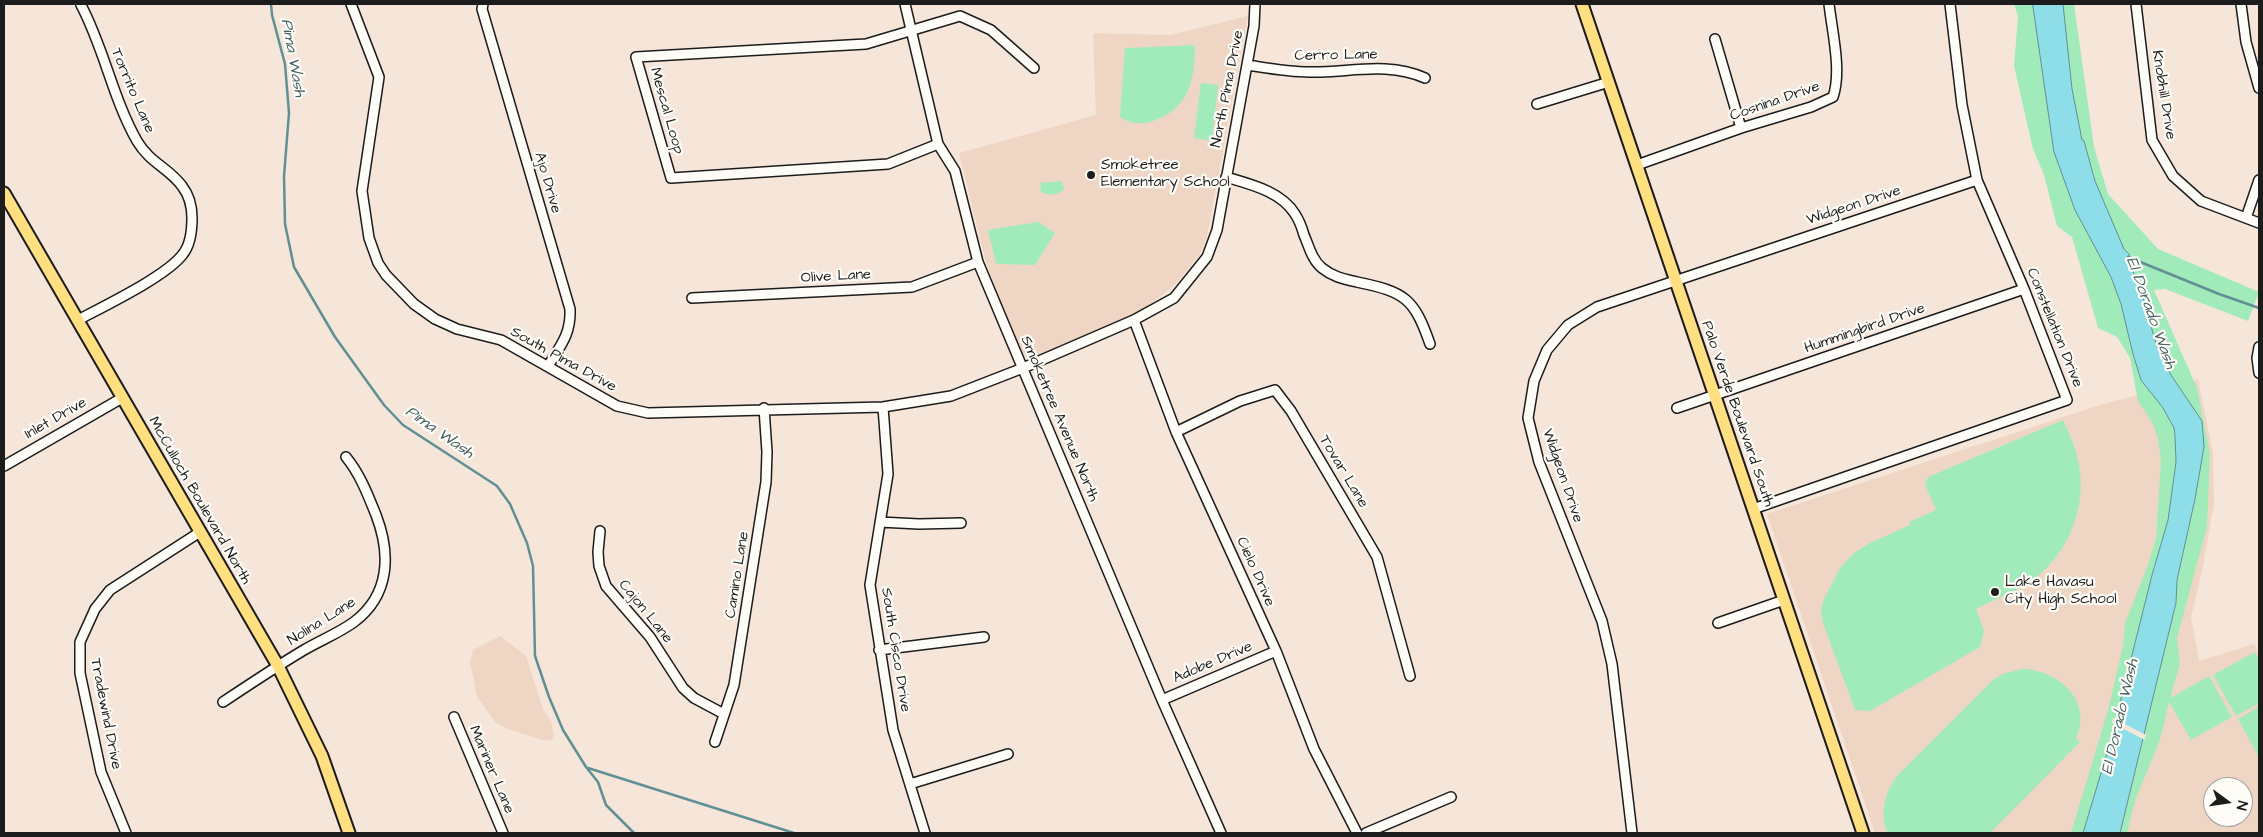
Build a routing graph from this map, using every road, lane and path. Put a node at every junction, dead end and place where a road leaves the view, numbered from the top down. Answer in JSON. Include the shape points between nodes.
{"nodes":[{"id":1,"x":351,"y":4,"type":"edge"},
{"id":2,"x":483,"y":4,"type":"edge"},
{"id":3,"x":905,"y":4,"type":"edge"},
{"id":4,"x":1255,"y":4,"type":"edge"},
{"id":5,"x":1582,"y":4,"type":"edge"},
{"id":6,"x":1829,"y":4,"type":"edge"},
{"id":7,"x":1950,"y":4,"type":"edge"},
{"id":8,"x":2136,"y":4,"type":"edge"},
{"id":9,"x":2241,"y":4,"type":"edge"},
{"id":10,"x":81,"y":5,"type":"dead end"},
{"id":11,"x":912,"y":30,"type":"junction"},
{"id":12,"x":1715,"y":39,"type":"dead end"},
{"id":13,"x":1247,"y":65,"type":"junction"},
{"id":14,"x":1034,"y":68,"type":"dead end"},
{"id":15,"x":1424,"y":78,"type":"dead end"},
{"id":16,"x":1609,"y":82,"type":"junction"},
{"id":17,"x":2259,"y":88,"type":"edge"},
{"id":18,"x":1537,"y":104,"type":"dead end"},
{"id":19,"x":1741,"y":128,"type":"junction"},
{"id":20,"x":938,"y":144,"type":"junction"},
{"id":21,"x":1638,"y":165,"type":"junction"},
{"id":22,"x":1226,"y":177,"type":"junction"},
{"id":23,"x":1977,"y":180,"type":"junction"},
{"id":24,"x":2259,"y":180,"type":"edge"},
{"id":25,"x":4,"y":193,"type":"edge"},
{"id":26,"x":2246,"y":218,"type":"junction"},
{"id":27,"x":2259,"y":223,"type":"edge"},
{"id":28,"x":978,"y":262,"type":"junction"},
{"id":29,"x":1676,"y":280,"type":"junction"},
{"id":30,"x":2024,"y":289,"type":"junction"},
{"id":31,"x":692,"y":298,"type":"dead end"},
{"id":32,"x":78,"y":320,"type":"junction"},
{"id":33,"x":1134,"y":320,"type":"junction"},
{"id":34,"x":1430,"y":344,"type":"dead end"},
{"id":35,"x":2259,"y":346,"type":"edge"},
{"id":36,"x":548,"y":366,"type":"junction"},
{"id":37,"x":1023,"y":368,"type":"junction"},
{"id":38,"x":2259,"y":373,"type":"edge"},
{"id":39,"x":1715,"y":395,"type":"junction"},
{"id":40,"x":122,"y":398,"type":"junction"},
{"id":41,"x":883,"y":407,"type":"junction"},
{"id":42,"x":764,"y":408,"type":"junction"},
{"id":43,"x":1677,"y":408,"type":"dead end"},
{"id":44,"x":1176,"y":432,"type":"junction"},
{"id":45,"x":346,"y":457,"type":"dead end"},
{"id":46,"x":4,"y":466,"type":"edge"},
{"id":47,"x":1753,"y":509,"type":"junction"},
{"id":48,"x":880,"y":522,"type":"junction"},
{"id":49,"x":961,"y":523,"type":"dead end"},
{"id":50,"x":600,"y":531,"type":"dead end"},
{"id":51,"x":200,"y":532,"type":"junction"},
{"id":52,"x":1784,"y":600,"type":"junction"},
{"id":53,"x":1718,"y":623,"type":"dead end"},
{"id":54,"x":984,"y":637,"type":"dead end"},
{"id":55,"x":879,"y":650,"type":"junction"},
{"id":56,"x":1276,"y":651,"type":"junction"},
{"id":57,"x":278,"y":666,"type":"junction"},
{"id":58,"x":1410,"y":676,"type":"dead end"},
{"id":59,"x":1162,"y":700,"type":"junction"},
{"id":60,"x":224,"y":702,"type":"dead end"},
{"id":61,"x":724,"y":714,"type":"junction"},
{"id":62,"x":454,"y":717,"type":"dead end"},
{"id":63,"x":715,"y":742,"type":"dead end"},
{"id":64,"x":1008,"y":754,"type":"dead end"},
{"id":65,"x":910,"y":784,"type":"junction"},
{"id":66,"x":1451,"y":797,"type":"dead end"},
{"id":67,"x":126,"y":833,"type":"edge"},
{"id":68,"x":348,"y":833,"type":"edge"},
{"id":69,"x":503,"y":833,"type":"edge"},
{"id":70,"x":925,"y":833,"type":"edge"},
{"id":71,"x":1221,"y":833,"type":"edge"},
{"id":72,"x":1357,"y":833,"type":"edge"},
{"id":73,"x":1366,"y":833,"type":"edge"},
{"id":74,"x":1632,"y":833,"type":"edge"},
{"id":75,"x":1863,"y":833,"type":"edge"}],
"edges":[{"from":1,"to":36,"type":"street","name":"South Pima Drive","via":[[379,77],[362,191],[369,238],[378,263],[393,285],[435,319],[457,329],[501,340]]},
{"from":2,"to":36,"type":"street","name":"Ajo Drive","via":[[570,309],[566,338]]},
{"from":3,"to":11,"type":"street","name":"Smoketree Avenue North"},
{"from":4,"to":13,"type":"street","name":"North Pima Drive"},
{"from":5,"to":16,"type":"main road","name":"Palo Verde Boulevard South"},
{"from":6,"to":19,"type":"street","name":"Cosnina Drive","via":[[1836,74],[1833,97]]},
{"from":7,"to":23,"type":"street","name":"Constellation Drive","via":[[1962,105]]},
{"from":8,"to":26,"type":"street","name":"Knobhill Drive","via":[[2152,140],[2173,176],[2201,201]]},
{"from":9,"to":17,"type":"street","via":[[2246,42]]},
{"from":10,"to":32,"type":"street","name":"Torrito Lane","via":[[136,138],[145,154],[183,186],[190,202],[192,227],[188,244],[177,260],[155,277]]},
{"from":11,"to":14,"type":"street","via":[[960,16],[991,30]]},
{"from":11,"to":20,"type":"street","name":"Smoketree Avenue North"},
{"from":11,"to":20,"type":"street","name":"Mescal Loop","via":[[866,44],[636,57],[671,178],[888,164]]},
{"from":12,"to":19,"type":"street"},
{"from":13,"to":15,"type":"street","name":"Cerro Lane","via":[[1309,72],[1381,68],[1401,70]]},
{"from":13,"to":22,"type":"street","name":"North Pima Drive"},
{"from":16,"to":18,"type":"street"},
{"from":16,"to":21,"type":"main road","name":"Palo Verde Boulevard South"},
{"from":19,"to":21,"type":"street","name":"Cosnina Drive"},
{"from":20,"to":28,"type":"street","name":"Smoketree Avenue North","via":[[955,171]]},
{"from":21,"to":29,"type":"main road","name":"Palo Verde Boulevard South"},
{"from":22,"to":33,"type":"street","name":"North Pima Drive","via":[[1217,230],[1206,257],[1174,298]]},
{"from":22,"to":34,"type":"street","via":[[1266,190],[1286,204],[1295,214],[1311,253],[1333,276],[1403,297],[1415,309]]},
{"from":23,"to":29,"type":"street","name":"Widgeon Drive"},
{"from":23,"to":30,"type":"street","name":"Constellation Drive"},
{"from":24,"to":26,"type":"street"},
{"from":25,"to":32,"type":"main road","name":"McCulloch Boulevard North"},
{"from":26,"to":27,"type":"street","name":"Knobhill Drive"},
{"from":28,"to":31,"type":"street","name":"Olive Lane","via":[[912,287]]},
{"from":28,"to":37,"type":"street","name":"Smoketree Avenue North"},
{"from":29,"to":39,"type":"main road","name":"Palo Verde Boulevard South"},
{"from":29,"to":74,"type":"street","name":"Widgeon Drive","via":[[1597,307],[1568,325],[1547,350],[1534,381],[1528,418],[1539,462],[1602,621],[1612,664]]},
{"from":30,"to":39,"type":"street","name":"Hummingbird Drive"},
{"from":30,"to":47,"type":"street","name":"Constellation Drive","via":[[2068,400]]},
{"from":32,"to":40,"type":"main road","name":"McCulloch Boulevard North"},
{"from":33,"to":37,"type":"street","name":"North Pima Drive"},
{"from":33,"to":44,"type":"street","name":"Cielo Drive"},
{"from":35,"to":38,"type":"street"},
{"from":36,"to":42,"type":"street","name":"South Pima Drive","via":[[617,406],[632,410],[648,413]]},
{"from":37,"to":41,"type":"street","name":"South Pima Drive","via":[[951,396]]},
{"from":37,"to":59,"type":"street","name":"Smoketree Avenue North"},
{"from":39,"to":43,"type":"street","name":"Hummingbird Drive"},
{"from":39,"to":47,"type":"main road","name":"Palo Verde Boulevard South"},
{"from":40,"to":46,"type":"street","name":"Inlet Drive"},
{"from":40,"to":51,"type":"main road","name":"McCulloch Boulevard North"},
{"from":41,"to":42,"type":"street","name":"South Pima Drive"},
{"from":41,"to":48,"type":"street","name":"South Cisco Drive","via":[[888,474]]},
{"from":42,"to":61,"type":"street","name":"Camino Lane","via":[[766,482],[740,654]]},
{"from":44,"to":56,"type":"street","name":"Cielo Drive"},
{"from":44,"to":58,"type":"street","name":"Tovar Lane","via":[[1240,401],[1275,390],[1291,411],[1378,557]]},
{"from":45,"to":57,"type":"street","name":"Nolina Lane","via":[[368,496],[384,540],[385,574],[369,608],[354,622]]},
{"from":47,"to":52,"type":"main road","name":"Palo Verde Boulevard South"},
{"from":48,"to":49,"type":"street"},
{"from":48,"to":55,"type":"street","name":"South Cisco Drive","via":[[870,586]]},
{"from":50,"to":61,"type":"street","name":"Cajon Lane","via":[[599,566],[606,586],[650,637],[683,688],[694,698]]},
{"from":51,"to":57,"type":"main road","name":"McCulloch Boulevard North"},
{"from":51,"to":67,"type":"street","name":"Tradewind Drive","via":[[110,590],[95,609],[80,642],[80,673],[101,772]]},
{"from":52,"to":53,"type":"street"},
{"from":52,"to":75,"type":"main road","name":"Palo Verde Boulevard South"},
{"from":54,"to":55,"type":"street"},
{"from":55,"to":65,"type":"street","name":"South Cisco Drive","via":[[893,730]]},
{"from":56,"to":59,"type":"street","name":"Adobe Drive"},
{"from":56,"to":72,"type":"street","name":"Cielo Drive","via":[[1314,749]]},
{"from":57,"to":60,"type":"street","name":"Nolina Lane"},
{"from":57,"to":68,"type":"main road","name":"McCulloch Boulevard North","via":[[322,756]]},
{"from":59,"to":71,"type":"street","name":"Smoketree Avenue North"},
{"from":61,"to":63,"type":"street","name":"Camino Lane"},
{"from":62,"to":69,"type":"street","name":"Mariner Lane"},
{"from":64,"to":65,"type":"street"},
{"from":65,"to":70,"type":"street","name":"South Cisco Drive"},
{"from":66,"to":73,"type":"street"}]}
